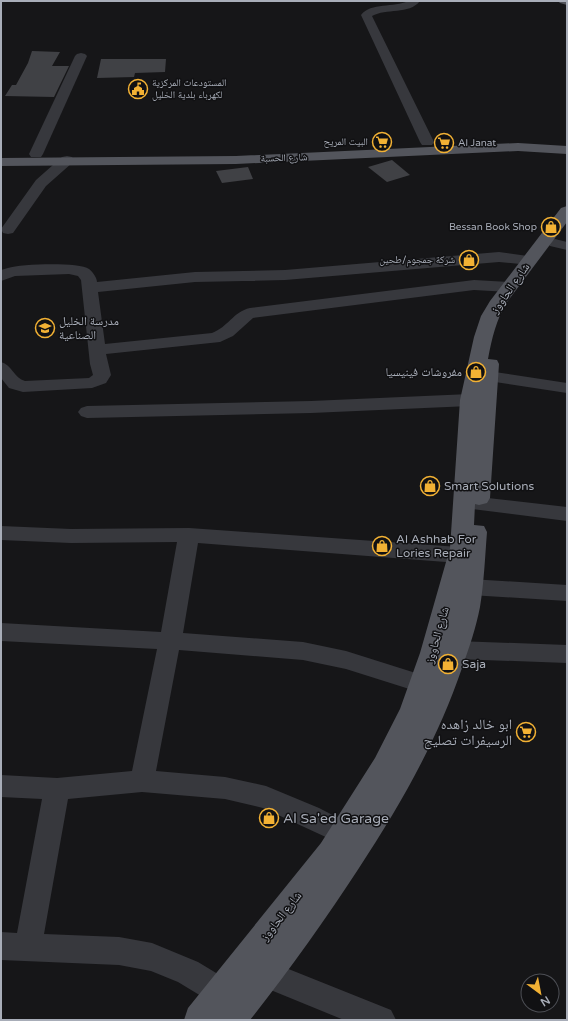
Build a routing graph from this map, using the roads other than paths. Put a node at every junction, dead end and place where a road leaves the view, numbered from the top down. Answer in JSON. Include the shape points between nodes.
{"nodes":[{"id":1,"x":414,"y":1,"type":"edge"},
{"id":2,"x":564,"y":1,"type":"edge"},
{"id":3,"x":567,"y":2,"type":"edge"},
{"id":4,"x":81,"y":56,"type":"dead end"},
{"id":5,"x":427,"y":142,"type":"junction"},
{"id":6,"x":567,"y":145,"type":"edge"},
{"id":7,"x":567,"y":150,"type":"edge"},
{"id":8,"x":36,"y":154,"type":"junction"},
{"id":9,"x":1,"y":155,"type":"edge"},
{"id":10,"x":68,"y":160,"type":"junction"},
{"id":11,"x":1,"y":162,"type":"edge"},
{"id":12,"x":567,"y":211,"type":"edge"},
{"id":13,"x":8,"y":230,"type":"dead end"},
{"id":14,"x":563,"y":238,"type":"edge"},
{"id":15,"x":530,"y":260,"type":"junction"},
{"id":16,"x":1,"y":276,"type":"edge"},
{"id":17,"x":509,"y":286,"type":"junction"},
{"id":18,"x":89,"y":288,"type":"junction"},
{"id":19,"x":98,"y":350,"type":"junction"},
{"id":20,"x":1,"y":366,"type":"edge"},
{"id":21,"x":488,"y":376,"type":"junction"},
{"id":22,"x":567,"y":388,"type":"edge"},
{"id":23,"x":470,"y":400,"type":"junction"},
{"id":24,"x":87,"y":412,"type":"dead end"},
{"id":25,"x":479,"y":504,"type":"junction"},
{"id":26,"x":567,"y":514,"type":"edge"},
{"id":27,"x":1,"y":533,"type":"edge"},
{"id":28,"x":189,"y":535,"type":"junction"},
{"id":29,"x":459,"y":555,"type":"junction"},
{"id":30,"x":470,"y":588,"type":"junction"},
{"id":31,"x":567,"y":593,"type":"edge"},
{"id":32,"x":1,"y":632,"type":"edge"},
{"id":33,"x":170,"y":641,"type":"junction"},
{"id":34,"x":456,"y":650,"type":"junction"},
{"id":35,"x":567,"y":654,"type":"edge"},
{"id":36,"x":422,"y":684,"type":"junction"},
{"id":37,"x":142,"y":781,"type":"junction"},
{"id":38,"x":1,"y":786,"type":"edge"},
{"id":39,"x":57,"y":789,"type":"junction"},
{"id":40,"x":343,"y":833,"type":"junction"},
{"id":41,"x":14,"y":947,"type":"edge"},
{"id":42,"x":266,"y":974,"type":"junction"},
{"id":43,"x":222,"y":992,"type":"junction"},
{"id":44,"x":200,"y":1020,"type":"edge"},
{"id":45,"x":229,"y":1020,"type":"edge"},
{"id":46,"x":381,"y":1020,"type":"edge"}],
"edges":[{"from":1,"to":5,"type":"street","via":[[405,6],[370,12],[366,15]]},
{"from":2,"to":3,"type":"main road"},
{"from":4,"to":8,"type":"street"},
{"from":5,"to":6,"type":"main road","name":"شارع الحسبة","via":[[482,141]]},
{"from":5,"to":8,"type":"main road","name":"شارع الحسبة","via":[[288,151]]},
{"from":7,"to":10,"type":"main road","name":"شارع الحسبة","via":[[518,147],[236,160]]},
{"from":8,"to":9,"type":"main road","name":"شارع الحسبة"},
{"from":10,"to":11,"type":"main road","name":"شارع الحسبة"},
{"from":10,"to":13,"type":"street","via":[[41,183]]},
{"from":12,"to":15,"type":"main road","name":"شارع الحاووز"},
{"from":14,"to":21,"type":"main road","name":"شارع الحاووز","via":[[509,303],[499,321],[492,344]]},
{"from":15,"to":17,"type":"main road","name":"شارع الحاووز"},
{"from":15,"to":18,"type":"street","via":[[499,258],[285,275],[195,277]]},
{"from":16,"to":18,"type":"street","via":[[13,271],[76,270],[88,277]]},
{"from":17,"to":19,"type":"street","via":[[474,285],[250,313],[241,316],[232,329],[214,338]]},
{"from":17,"to":23,"type":"main road","name":"شارع الحاووز","via":[[490,316]]},
{"from":18,"to":19,"type":"street"},
{"from":19,"to":20,"type":"street","via":[[102,375],[92,383],[23,387],[15,384]]},
{"from":21,"to":22,"type":"street"},
{"from":21,"to":25,"type":"main road","name":"شارع الحاووز"},
{"from":23,"to":24,"type":"street"},
{"from":23,"to":29,"type":"main road","name":"شارع الحاووز"},
{"from":25,"to":26,"type":"street"},
{"from":25,"to":30,"type":"main road","name":"شارع الحاووز"},
{"from":27,"to":28,"type":"street","via":[[71,536]]},
{"from":28,"to":29,"type":"street"},
{"from":28,"to":33,"type":"street"},
{"from":29,"to":36,"type":"main road","name":"شارع الحاووز"},
{"from":30,"to":31,"type":"street"},
{"from":30,"to":34,"type":"main road","name":"شارع الحاووز","via":[[468,607]]},
{"from":32,"to":33,"type":"street"},
{"from":33,"to":36,"type":"street","via":[[303,651],[346,660]]},
{"from":33,"to":37,"type":"street"},
{"from":34,"to":35,"type":"street"},
{"from":34,"to":42,"type":"main road","name":"شارع الحاووز","via":[[438,701],[416,751],[379,813]]},
{"from":36,"to":40,"type":"main road","name":"شارع الحاووز","via":[[413,710],[386,766]]},
{"from":37,"to":39,"type":"street"},
{"from":37,"to":40,"type":"street","via":[[225,788],[266,797]]},
{"from":38,"to":39,"type":"street"},
{"from":39,"to":41,"type":"street"},
{"from":40,"to":43,"type":"main road","name":"شارع الحاووز"},
{"from":41,"to":43,"type":"street","via":[[119,951],[152,957],[188,972]]},
{"from":42,"to":45,"type":"main road","name":"شارع الحاووز"},
{"from":42,"to":46,"type":"street"},
{"from":43,"to":44,"type":"main road","name":"شارع الحاووز"}]}
